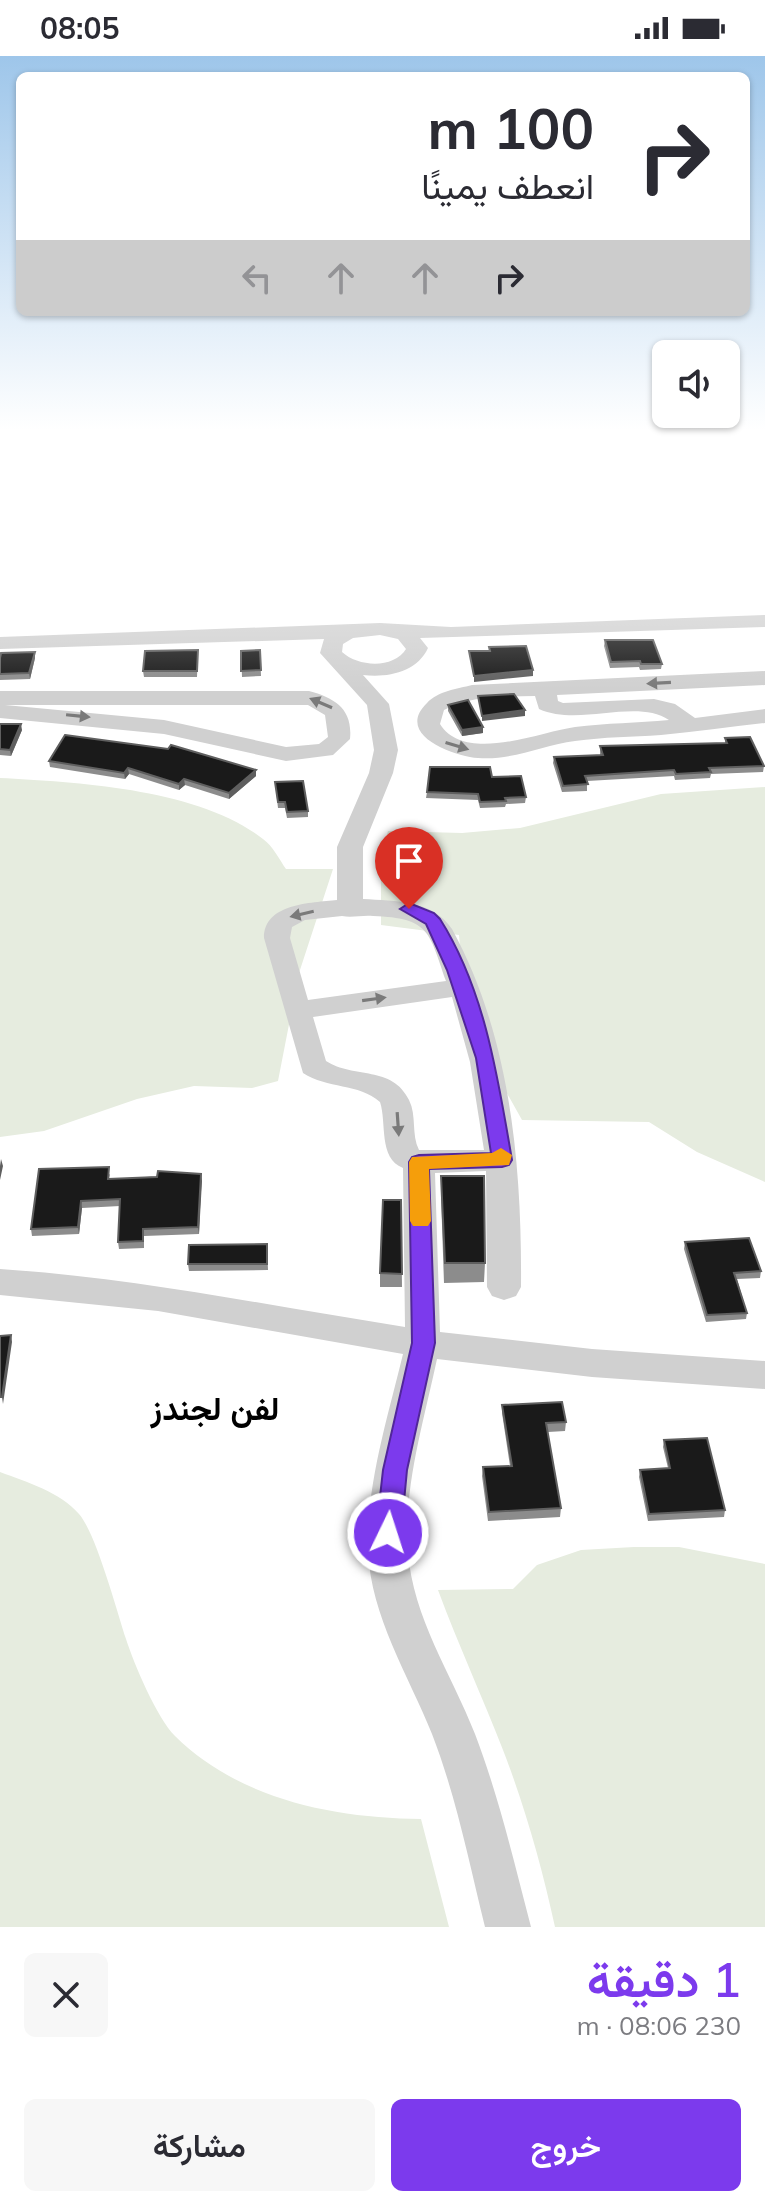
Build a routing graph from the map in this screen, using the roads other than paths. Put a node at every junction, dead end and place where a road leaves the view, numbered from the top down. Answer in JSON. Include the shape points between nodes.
{"nodes":[{"id":1,"x":765,"y":621,"type":"edge"},
{"id":2,"x":396,"y":631,"type":"junction"},
{"id":3,"x":500,"y":631,"type":"junction"},
{"id":4,"x":348,"y":632,"type":"junction"},
{"id":5,"x":234,"y":638,"type":"junction"},
{"id":6,"x":0,"y":643,"type":"edge"},
{"id":7,"x":334,"y":657,"type":"junction"},
{"id":8,"x":410,"y":660,"type":"junction"},
{"id":9,"x":765,"y":678,"type":"edge"},
{"id":10,"x":698,"y":681,"type":"junction"},
{"id":11,"x":545,"y":688,"type":"junction"},
{"id":12,"x":0,"y":698,"type":"edge"},
{"id":13,"x":378,"y":704,"type":"junction"},
{"id":14,"x":0,"y":711,"type":"edge"},
{"id":15,"x":765,"y":716,"type":"edge"},
{"id":16,"x":691,"y":725,"type":"junction"},
{"id":17,"x":350,"y":910,"type":"junction"},
{"id":18,"x":462,"y":987,"type":"junction"},
{"id":19,"x":297,"y":1010,"type":"junction"},
{"id":20,"x":502,"y":1160,"type":"junction"},
{"id":21,"x":419,"y":1162,"type":"junction"},
{"id":22,"x":0,"y":1282,"type":"edge"},
{"id":23,"x":504,"y":1287,"type":"dead end"},
{"id":24,"x":423,"y":1343,"type":"junction"},
{"id":25,"x":765,"y":1375,"type":"edge"},
{"id":26,"x":508,"y":1927,"type":"edge"}],
"edges":[{"from":1,"to":3,"type":"street"},
{"from":2,"to":3,"type":"street"},
{"from":2,"to":4,"type":"street"},
{"from":2,"to":8,"type":"street","via":[[415,643],[417,653]]},
{"from":3,"to":8,"type":"street","via":[[450,641]]},
{"from":4,"to":5,"type":"street"},
{"from":4,"to":7,"type":"street","via":[[331,645]]},
{"from":5,"to":6,"type":"street"},
{"from":5,"to":7,"type":"street","via":[[284,643]]},
{"from":7,"to":8,"type":"street","via":[[371,669]]},
{"from":7,"to":13,"type":"street"},
{"from":8,"to":13,"type":"street","via":[[388,682]]},
{"from":9,"to":10,"type":"street"},
{"from":10,"to":11,"type":"street","one_way":true},
{"from":10,"to":15,"type":"street","via":[[687,695],[694,704],[711,711]]},
{"from":11,"to":16,"type":"street","via":[[547,704],[560,710],[654,706]]},
{"from":11,"to":16,"type":"street","one_way":true,"via":[[452,695],[428,711],[427,721],[448,744],[480,751],[577,733]]},
{"from":14,"to":12,"type":"street","one_way":true,"via":[[164,727],[286,754],[325,750],[340,733],[332,706],[309,698]]},
{"from":13,"to":17,"type":"street","via":[[386,750],[350,847]]},
{"from":15,"to":16,"type":"street"},
{"from":17,"to":18,"type":"street","via":[[397,908],[428,916]]},
{"from":17,"to":19,"type":"street","one_way":true,"via":[[298,913],[279,926],[277,938]]},
{"from":19,"to":18,"type":"street","one_way":true},
{"from":18,"to":20,"type":"street","via":[[485,1058]]},
{"from":19,"to":21,"type":"street","one_way":true,"via":[[313,1066],[330,1076],[367,1081],[389,1094],[398,1112],[402,1153]]},
{"from":20,"to":21,"type":"street"},
{"from":20,"to":23,"type":"street"},
{"from":21,"to":24,"type":"street"},
{"from":22,"to":24,"type":"street","via":[[113,1291]]},
{"from":24,"to":25,"type":"street"},
{"from":24,"to":26,"type":"street","via":[[395,1470],[388,1552],[408,1635],[474,1791]]}]}
